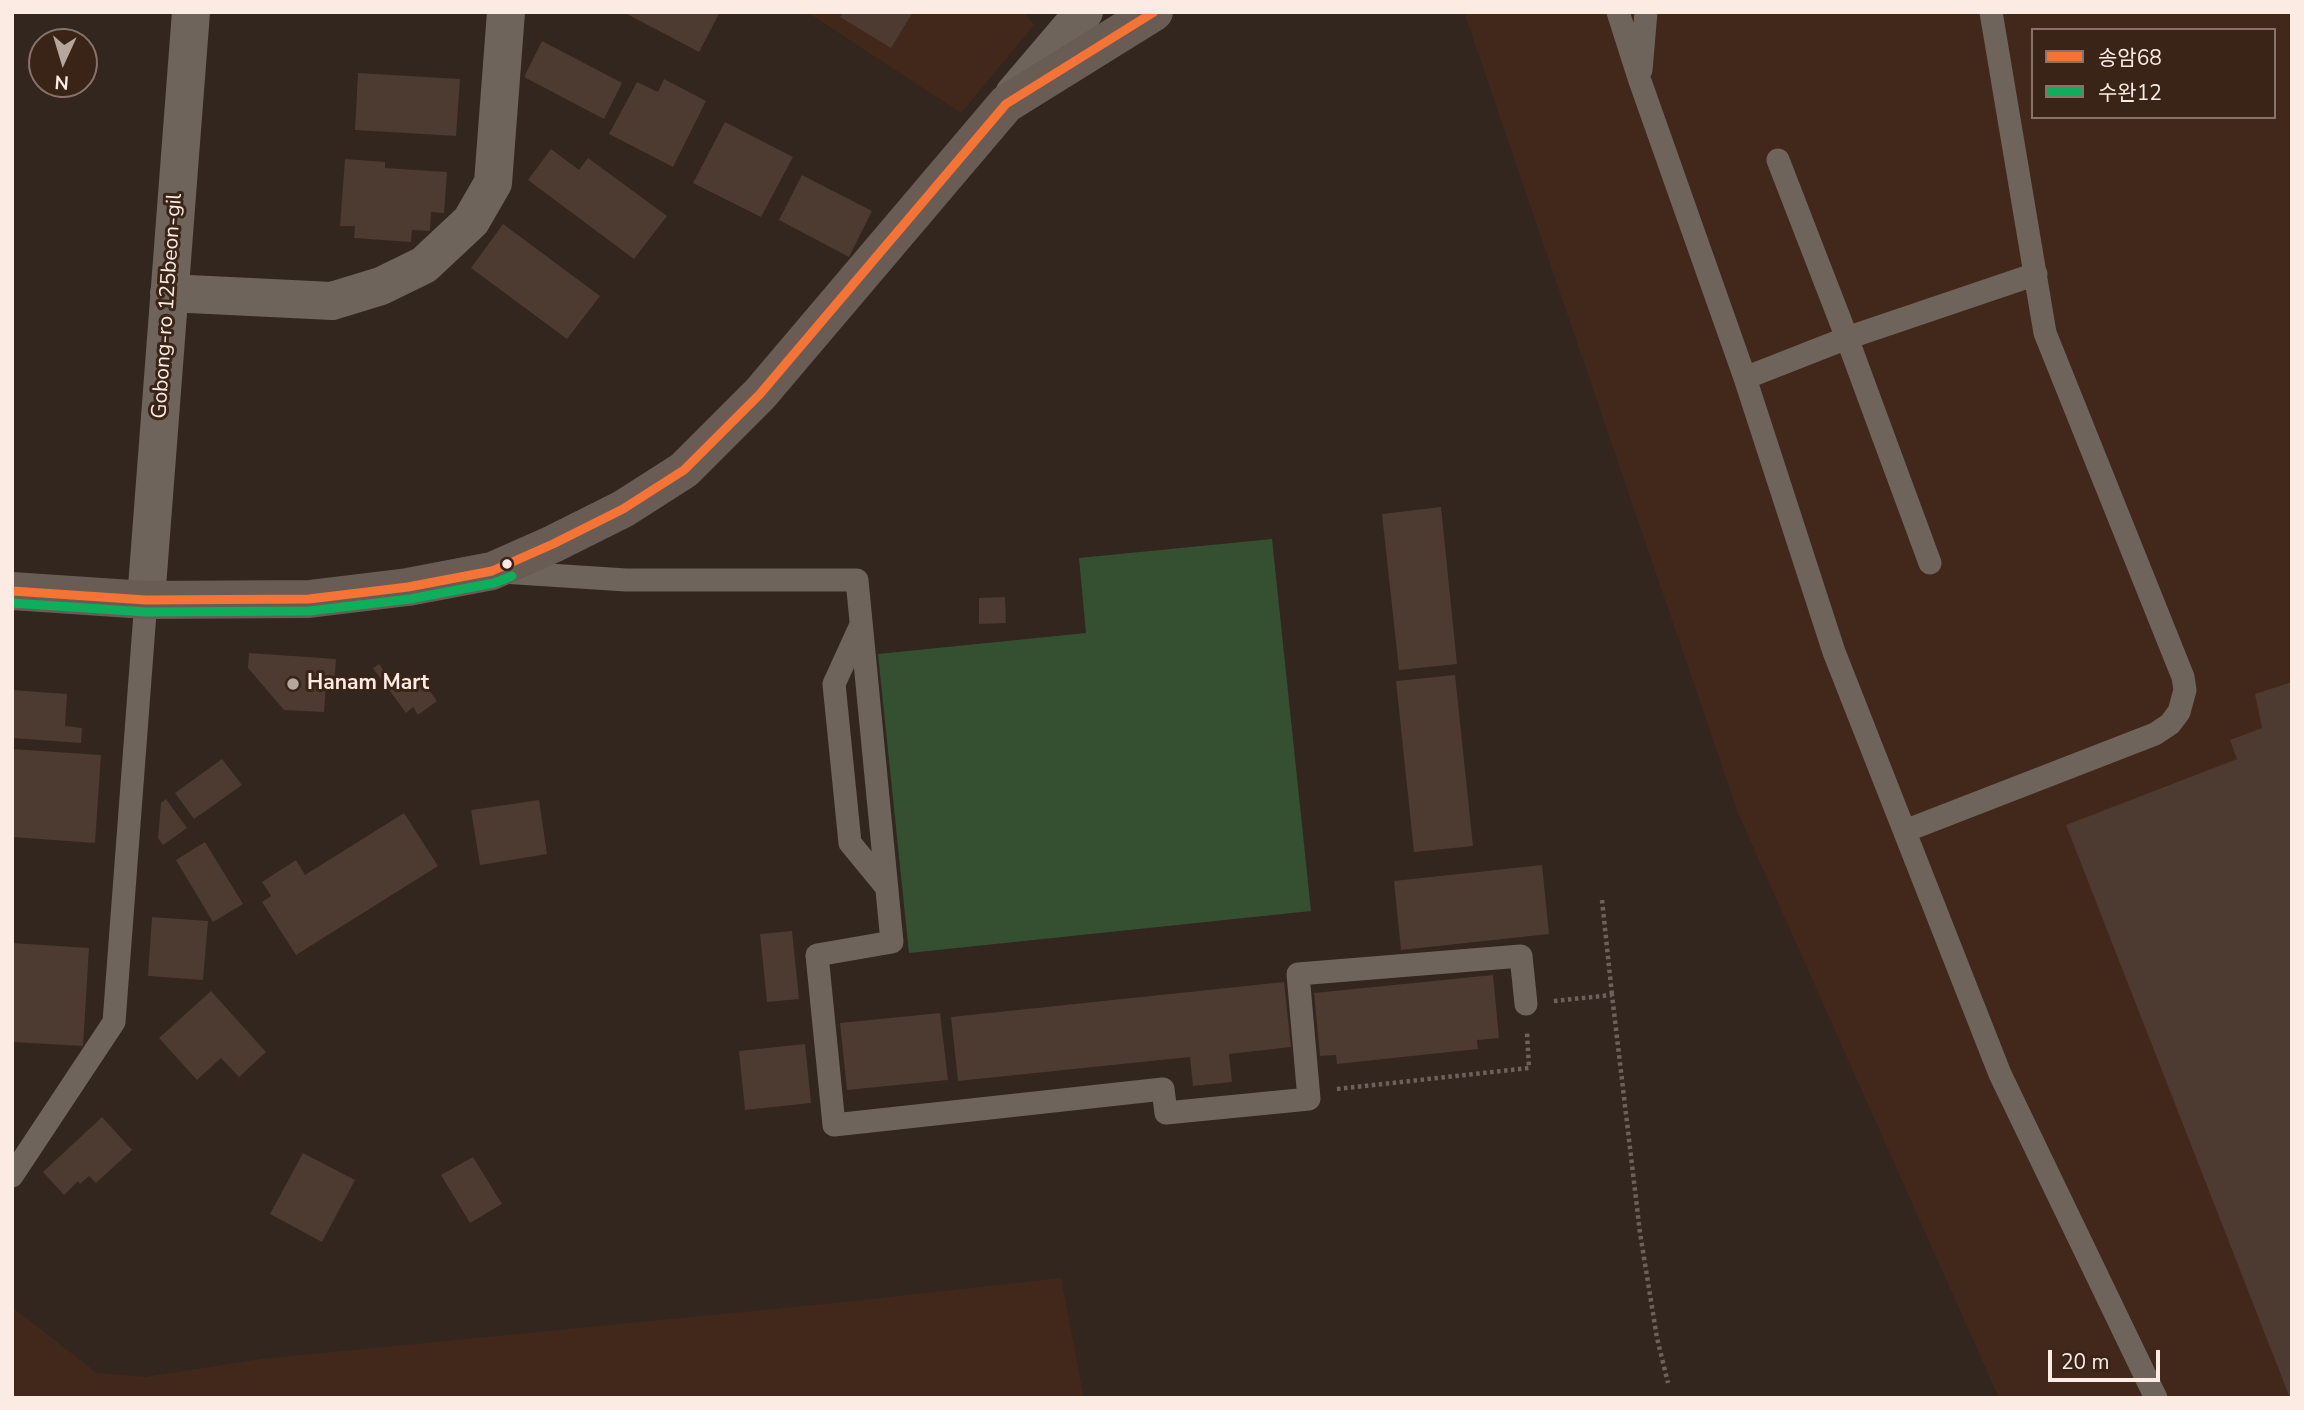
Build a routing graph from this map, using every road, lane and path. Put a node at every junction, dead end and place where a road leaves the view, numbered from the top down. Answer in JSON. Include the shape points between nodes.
{"nodes":[{"id":1,"x":191,"y":12,"type":"edge"},
{"id":2,"x":506,"y":12,"type":"edge"},
{"id":3,"x":1084,"y":12,"type":"edge"},
{"id":4,"x":1154,"y":12,"type":"edge"},
{"id":5,"x":1618,"y":12,"type":"edge"},
{"id":6,"x":1646,"y":12,"type":"edge"},
{"id":7,"x":1991,"y":12,"type":"edge"},
{"id":8,"x":1640,"y":80,"type":"junction"},
{"id":9,"x":1006,"y":104,"type":"junction"},
{"id":10,"x":1778,"y":160,"type":"dead end"},
{"id":11,"x":2036,"y":274,"type":"junction"},
{"id":12,"x":169,"y":293,"type":"junction"},
{"id":13,"x":1847,"y":338,"type":"junction"},
{"id":14,"x":1745,"y":378,"type":"junction"},
{"id":15,"x":1930,"y":563,"type":"dead end"},
{"id":16,"x":492,"y":571,"type":"junction"},
{"id":17,"x":12,"y":592,"type":"edge"},
{"id":18,"x":146,"y":600,"type":"junction"},
{"id":19,"x":861,"y":625,"type":"junction"},
{"id":20,"x":1905,"y":831,"type":"junction"},
{"id":21,"x":887,"y":889,"type":"junction"},
{"id":22,"x":1602,"y":900,"type":"dead end"},
{"id":23,"x":1612,"y":995,"type":"junction"},
{"id":24,"x":1526,"y":1003,"type":"junction"},
{"id":25,"x":1309,"y":1099,"type":"junction"},
{"id":26,"x":12,"y":1176,"type":"edge"},
{"id":27,"x":1668,"y":1383,"type":"dead end"},
{"id":28,"x":2156,"y":1398,"type":"edge"}],
"edges":[{"from":1,"to":12,"type":"street","name":"Gobong-ro 125beon-gil"},
{"from":2,"to":12,"type":"street","via":[[493,183],[471,221],[424,265],[381,286],[331,301]]},
{"from":3,"to":9,"type":"street"},
{"from":4,"to":9,"type":"main road"},
{"from":5,"to":8,"type":"lane"},
{"from":6,"to":8,"type":"lane"},
{"from":7,"to":11,"type":"lane"},
{"from":8,"to":14,"type":"lane"},
{"from":9,"to":16,"type":"main road","via":[[760,394],[684,470],[623,509]]},
{"from":10,"to":13,"type":"lane"},
{"from":11,"to":13,"type":"lane"},
{"from":11,"to":20,"type":"lane","via":[[2045,333],[2185,690],[2179,712],[2155,734]]},
{"from":12,"to":18,"type":"street","name":"Gobong-ro 125beon-gil"},
{"from":13,"to":14,"type":"lane"},
{"from":13,"to":15,"type":"lane"},
{"from":14,"to":20,"type":"lane","via":[[1835,652]]},
{"from":16,"to":18,"type":"main road","via":[[408,587],[309,598]]},
{"from":16,"to":19,"type":"lane","via":[[626,580],[857,580]]},
{"from":17,"to":18,"type":"main road"},
{"from":18,"to":26,"type":"lane","via":[[114,1022]]},
{"from":19,"to":21,"type":"lane"},
{"from":19,"to":21,"type":"lane","via":[[834,684],[836,711],[850,843]]},
{"from":20,"to":28,"type":"lane","via":[[2000,1074]]},
{"from":21,"to":25,"type":"lane","via":[[892,942],[817,955],[834,1125],[1163,1088],[1166,1113]]},
{"from":22,"to":23,"type":"path"},
{"from":23,"to":24,"type":"path"},
{"from":23,"to":27,"type":"path","via":[[1640,1233]]},
{"from":24,"to":25,"type":"path","via":[[1529,1068],[1340,1088]]},
{"from":24,"to":25,"type":"lane","via":[[1521,956],[1298,974]]}]}
